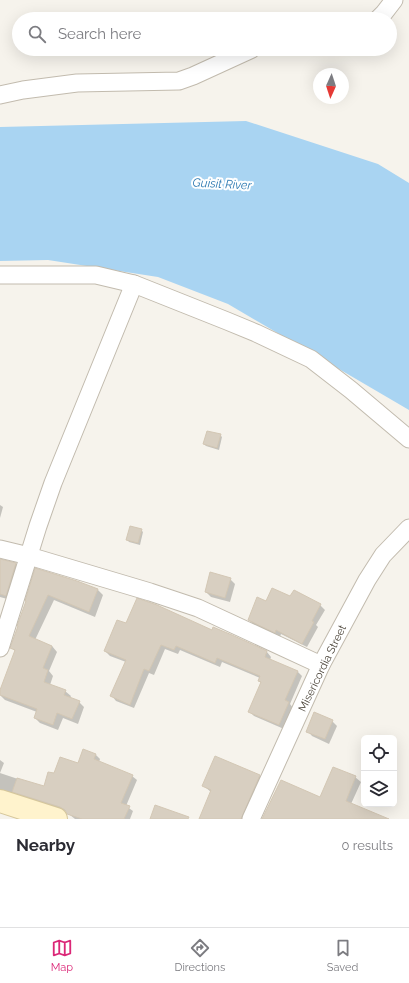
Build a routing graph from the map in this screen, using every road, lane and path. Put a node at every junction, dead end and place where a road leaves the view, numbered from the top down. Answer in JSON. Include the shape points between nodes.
{"nodes":[{"id":1,"x":394,"y":0,"type":"edge"},
{"id":2,"x":385,"y":12,"type":"edge"},
{"id":3,"x":237,"y":56,"type":"edge"},
{"id":4,"x":0,"y":95,"type":"edge"},
{"id":5,"x":0,"y":275,"type":"edge"},
{"id":6,"x":134,"y":284,"type":"junction"},
{"id":7,"x":409,"y":438,"type":"edge"},
{"id":8,"x":409,"y":528,"type":"edge"},
{"id":9,"x":0,"y":549,"type":"edge"},
{"id":10,"x":29,"y":556,"type":"junction"},
{"id":11,"x":0,"y":648,"type":"edge"},
{"id":12,"x":321,"y":665,"type":"junction"},
{"id":13,"x":0,"y":801,"type":"edge"},
{"id":14,"x":56,"y":819,"type":"edge"},
{"id":15,"x":251,"y":819,"type":"edge"}],
"edges":[{"from":1,"to":2,"type":"street"},
{"from":3,"to":4,"type":"street","via":[[179,81],[77,83]]},
{"from":5,"to":6,"type":"street","via":[[96,275]]},
{"from":6,"to":7,"type":"street","via":[[256,333],[311,359]]},
{"from":6,"to":10,"type":"street","via":[[53,483]]},
{"from":8,"to":12,"type":"street","name":"Misericordia Street","via":[[383,555]]},
{"from":9,"to":10,"type":"street"},
{"from":10,"to":11,"type":"street"},
{"from":10,"to":12,"type":"street","via":[[198,608]]},
{"from":12,"to":15,"type":"street","name":"Misericordia Street"},
{"from":13,"to":14,"type":"main road"}]}
